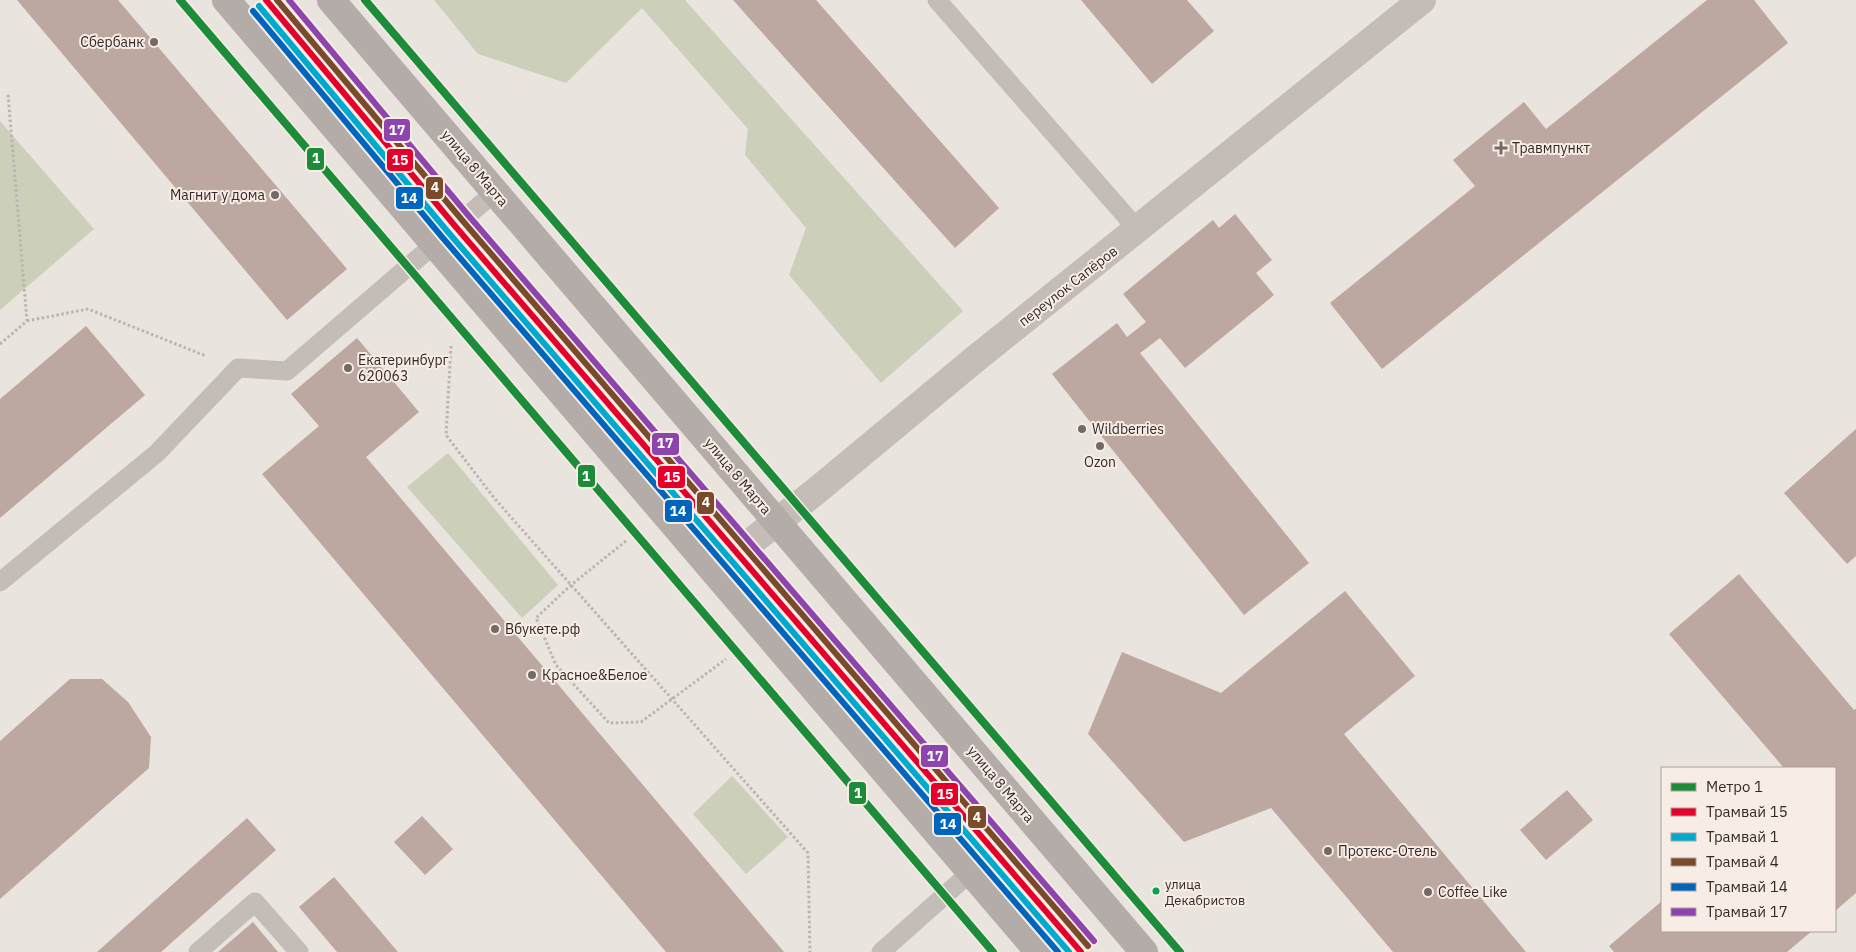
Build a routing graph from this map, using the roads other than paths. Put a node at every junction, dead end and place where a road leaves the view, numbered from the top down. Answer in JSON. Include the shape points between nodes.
{"nodes":[{"id":1,"x":226,"y":0,"type":"edge"},
{"id":2,"x":331,"y":0,"type":"edge"},
{"id":3,"x":937,"y":0,"type":"edge"},
{"id":4,"x":1420,"y":1,"type":"edge"},
{"id":5,"x":495,"y":192,"type":"junction"},
{"id":6,"x":1138,"y":230,"type":"junction"},
{"id":7,"x":434,"y":244,"type":"junction"},
{"id":8,"x":777,"y":522,"type":"junction"},
{"id":9,"x":714,"y":571,"type":"junction"},
{"id":10,"x":0,"y":582,"type":"edge"},
{"id":11,"x":972,"y":871,"type":"junction"},
{"id":12,"x":198,"y":952,"type":"edge"},
{"id":13,"x":299,"y":952,"type":"edge"},
{"id":14,"x":881,"y":952,"type":"edge"},
{"id":15,"x":1040,"y":952,"type":"edge"},
{"id":16,"x":1144,"y":952,"type":"edge"}],
"edges":[{"from":1,"to":7,"type":"main road"},
{"from":2,"to":5,"type":"main road","name":"улица 8 Марта"},
{"from":3,"to":6,"type":"lane"},
{"from":4,"to":6,"type":"street","name":"переулок Сапёров"},
{"from":5,"to":7,"type":"lane"},
{"from":5,"to":8,"type":"main road","name":"улица 8 Марта"},
{"from":6,"to":8,"type":"street","name":"переулок Сапёров"},
{"from":7,"to":9,"type":"main road"},
{"from":7,"to":10,"type":"lane","via":[[286,370],[238,368],[157,453]]},
{"from":8,"to":9,"type":"street","name":"переулок Сапёров"},
{"from":8,"to":16,"type":"main road","name":"улица 8 Марта"},
{"from":9,"to":11,"type":"main road"},
{"from":11,"to":14,"type":"lane"},
{"from":11,"to":15,"type":"main road"},
{"from":12,"to":13,"type":"lane","via":[[256,902]]}]}
